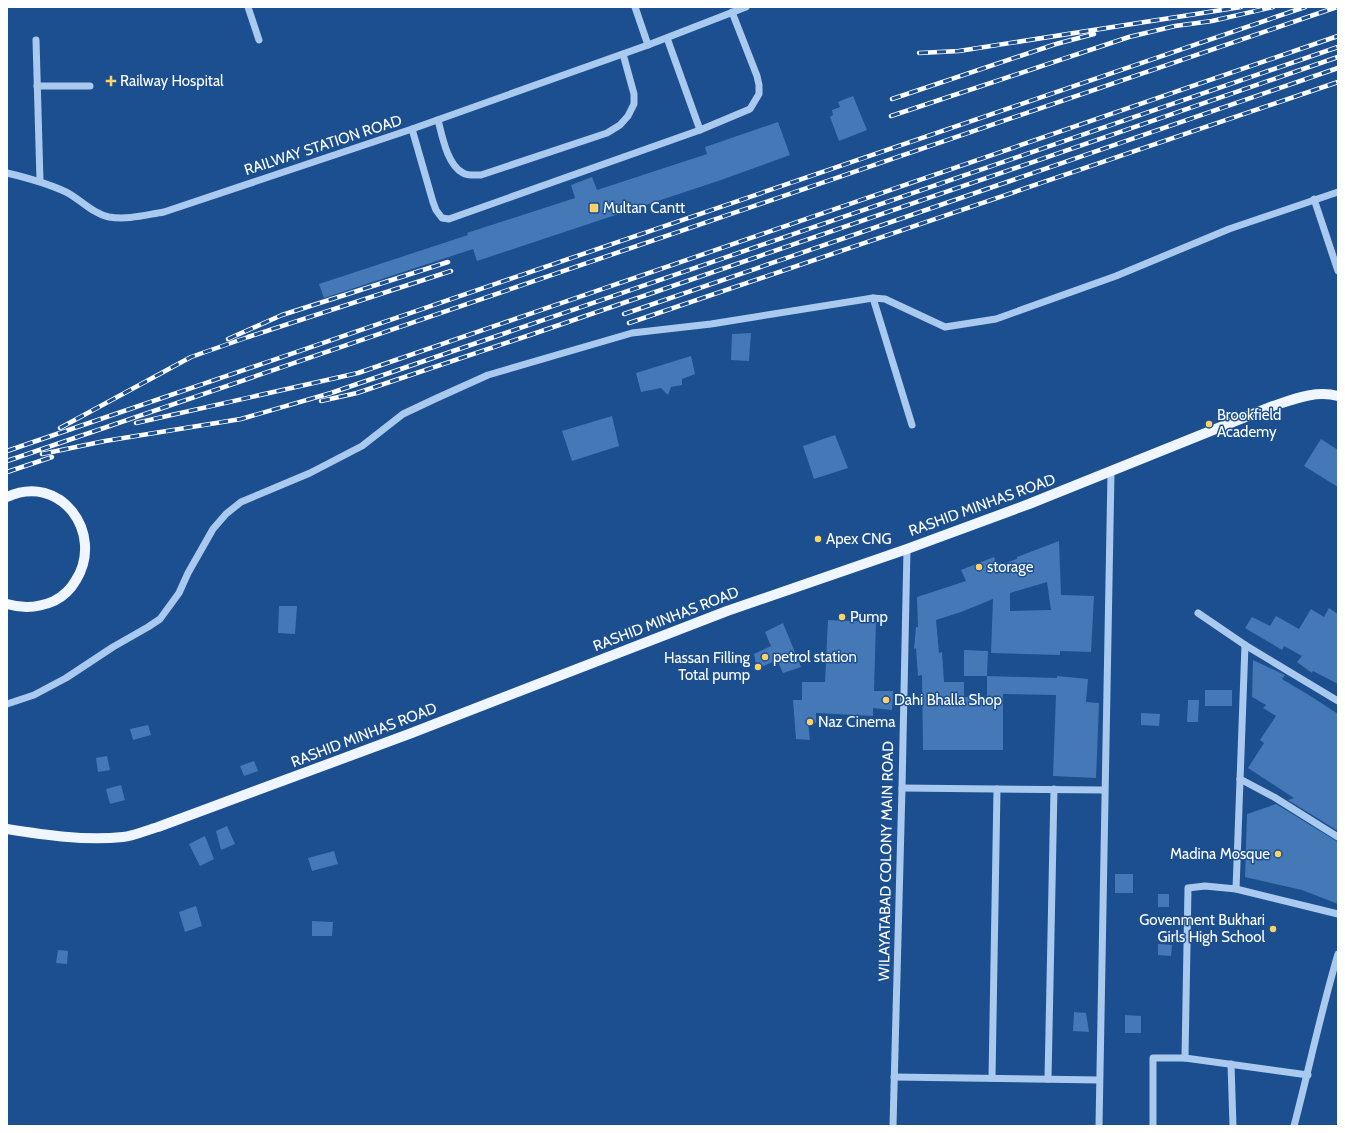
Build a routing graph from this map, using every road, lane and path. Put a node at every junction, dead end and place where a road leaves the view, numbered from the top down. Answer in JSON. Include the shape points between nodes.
{"nodes":[{"id":1,"x":248,"y":7,"type":"edge"},
{"id":2,"x":635,"y":7,"type":"edge"},
{"id":3,"x":746,"y":7,"type":"edge"},
{"id":4,"x":732,"y":12,"type":"junction"},
{"id":5,"x":667,"y":38,"type":"junction"},
{"id":6,"x":36,"y":40,"type":"dead end"},
{"id":7,"x":259,"y":40,"type":"dead end"},
{"id":8,"x":648,"y":45,"type":"junction"},
{"id":9,"x":623,"y":54,"type":"junction"},
{"id":10,"x":38,"y":86,"type":"junction"},
{"id":11,"x":90,"y":86,"type":"dead end"},
{"id":12,"x":438,"y":120,"type":"junction"},
{"id":13,"x":412,"y":129,"type":"junction"},
{"id":14,"x":700,"y":130,"type":"junction"},
{"id":15,"x":7,"y":173,"type":"edge"},
{"id":16,"x":40,"y":181,"type":"junction"},
{"id":17,"x":1338,"y":192,"type":"edge"},
{"id":18,"x":1314,"y":200,"type":"junction"},
{"id":19,"x":1338,"y":271,"type":"edge"},
{"id":20,"x":873,"y":298,"type":"junction"},
{"id":21,"x":1335,"y":393,"type":"edge"},
{"id":22,"x":912,"y":425,"type":"dead end"},
{"id":23,"x":1111,"y":472,"type":"junction"},
{"id":24,"x":7,"y":497,"type":"edge"},
{"id":25,"x":907,"y":549,"type":"junction"},
{"id":26,"x":7,"y":604,"type":"edge"},
{"id":27,"x":1198,"y":613,"type":"dead end"},
{"id":28,"x":1245,"y":645,"type":"junction"},
{"id":29,"x":1338,"y":701,"type":"edge"},
{"id":30,"x":7,"y":704,"type":"edge"},
{"id":31,"x":1240,"y":779,"type":"junction"},
{"id":32,"x":902,"y":788,"type":"junction"},
{"id":33,"x":997,"y":789,"type":"junction"},
{"id":34,"x":1054,"y":789,"type":"junction"},
{"id":35,"x":1104,"y":790,"type":"junction"},
{"id":36,"x":7,"y":830,"type":"edge"},
{"id":37,"x":1338,"y":837,"type":"edge"},
{"id":38,"x":1236,"y":889,"type":"junction"},
{"id":39,"x":1338,"y":914,"type":"edge"},
{"id":40,"x":1338,"y":954,"type":"edge"},
{"id":41,"x":1335,"y":975,"type":"edge"},
{"id":42,"x":1185,"y":1058,"type":"junction"},
{"id":43,"x":1231,"y":1064,"type":"junction"},
{"id":44,"x":1308,"y":1075,"type":"junction"},
{"id":45,"x":894,"y":1077,"type":"junction"},
{"id":46,"x":992,"y":1078,"type":"junction"},
{"id":47,"x":1048,"y":1079,"type":"junction"},
{"id":48,"x":1100,"y":1080,"type":"junction"},
{"id":49,"x":893,"y":1126,"type":"edge"},
{"id":50,"x":1099,"y":1126,"type":"edge"},
{"id":51,"x":1153,"y":1126,"type":"edge"},
{"id":52,"x":1233,"y":1126,"type":"edge"},
{"id":53,"x":1294,"y":1126,"type":"edge"}],
"edges":[{"from":1,"to":7,"type":"street"},
{"from":2,"to":8,"type":"street"},
{"from":3,"to":4,"type":"street","name":"RAILWAY STATION ROAD"},
{"from":4,"to":5,"type":"street","name":"RAILWAY STATION ROAD"},
{"from":4,"to":14,"type":"street","via":[[757,76],[759,94],[750,109]]},
{"from":5,"to":8,"type":"street","name":"RAILWAY STATION ROAD"},
{"from":5,"to":14,"type":"street"},
{"from":6,"to":10,"type":"street"},
{"from":8,"to":9,"type":"street","name":"RAILWAY STATION ROAD"},
{"from":9,"to":12,"type":"street","name":"RAILWAY STATION ROAD"},
{"from":9,"to":12,"type":"street","via":[[634,94],[634,104],[620,125],[607,133],[481,175],[470,176],[454,166]]},
{"from":10,"to":11,"type":"street"},
{"from":10,"to":16,"type":"street"},
{"from":12,"to":13,"type":"street","name":"RAILWAY STATION ROAD"},
{"from":13,"to":14,"type":"street","via":[[436,210],[442,218],[449,219]]},
{"from":13,"to":16,"type":"street","name":"RAILWAY STATION ROAD","via":[[164,212],[130,218],[107,216]]},
{"from":15,"to":16,"type":"street","name":"RAILWAY STATION ROAD"},
{"from":17,"to":18,"type":"street"},
{"from":18,"to":19,"type":"street"},
{"from":18,"to":20,"type":"street","via":[[1229,229],[1116,276],[996,319],[945,327],[885,299]]},
{"from":20,"to":22,"type":"street"},
{"from":20,"to":30,"type":"street","via":[[711,324],[632,333],[488,375],[437,398],[403,414],[362,446],[310,473],[240,502],[213,529],[179,593],[160,619],[66,678],[34,695]]},
{"from":21,"to":23,"type":"main road","name":"RASHID MINHAS ROAD","via":[[1304,396],[1274,406]]},
{"from":23,"to":25,"type":"main road","name":"RASHID MINHAS ROAD"},
{"from":23,"to":35,"type":"street"},
{"from":24,"to":26,"type":"main road","via":[[32,492],[44,493],[60,501],[81,525],[86,553],[80,574],[62,596],[39,606],[24,608]]},
{"from":25,"to":32,"type":"street","name":"WILAYATABAD COLONY MAIN ROAD"},
{"from":25,"to":36,"type":"main road","name":"RASHID MINHAS ROAD","via":[[727,611],[409,734],[158,827],[124,837],[89,839]]},
{"from":27,"to":28,"type":"street"},
{"from":28,"to":29,"type":"street"},
{"from":28,"to":31,"type":"street"},
{"from":31,"to":37,"type":"street","via":[[1274,796]]},
{"from":31,"to":38,"type":"street"},
{"from":32,"to":33,"type":"street"},
{"from":32,"to":45,"type":"street","name":"WILAYATABAD COLONY MAIN ROAD"},
{"from":33,"to":34,"type":"street"},
{"from":33,"to":46,"type":"street"},
{"from":34,"to":35,"type":"street"},
{"from":34,"to":47,"type":"street"},
{"from":35,"to":48,"type":"street"},
{"from":38,"to":39,"type":"street"},
{"from":38,"to":42,"type":"street","via":[[1204,886],[1188,888]]},
{"from":40,"to":41,"type":"street"},
{"from":41,"to":44,"type":"street","via":[[1324,1003]]},
{"from":42,"to":43,"type":"street"},
{"from":42,"to":51,"type":"street","via":[[1153,1058]]},
{"from":43,"to":44,"type":"street"},
{"from":43,"to":52,"type":"street"},
{"from":44,"to":53,"type":"street"},
{"from":45,"to":46,"type":"street"},
{"from":45,"to":49,"type":"street","name":"WILAYATABAD COLONY MAIN ROAD"},
{"from":46,"to":47,"type":"street"},
{"from":47,"to":48,"type":"street"},
{"from":48,"to":50,"type":"street"}]}
